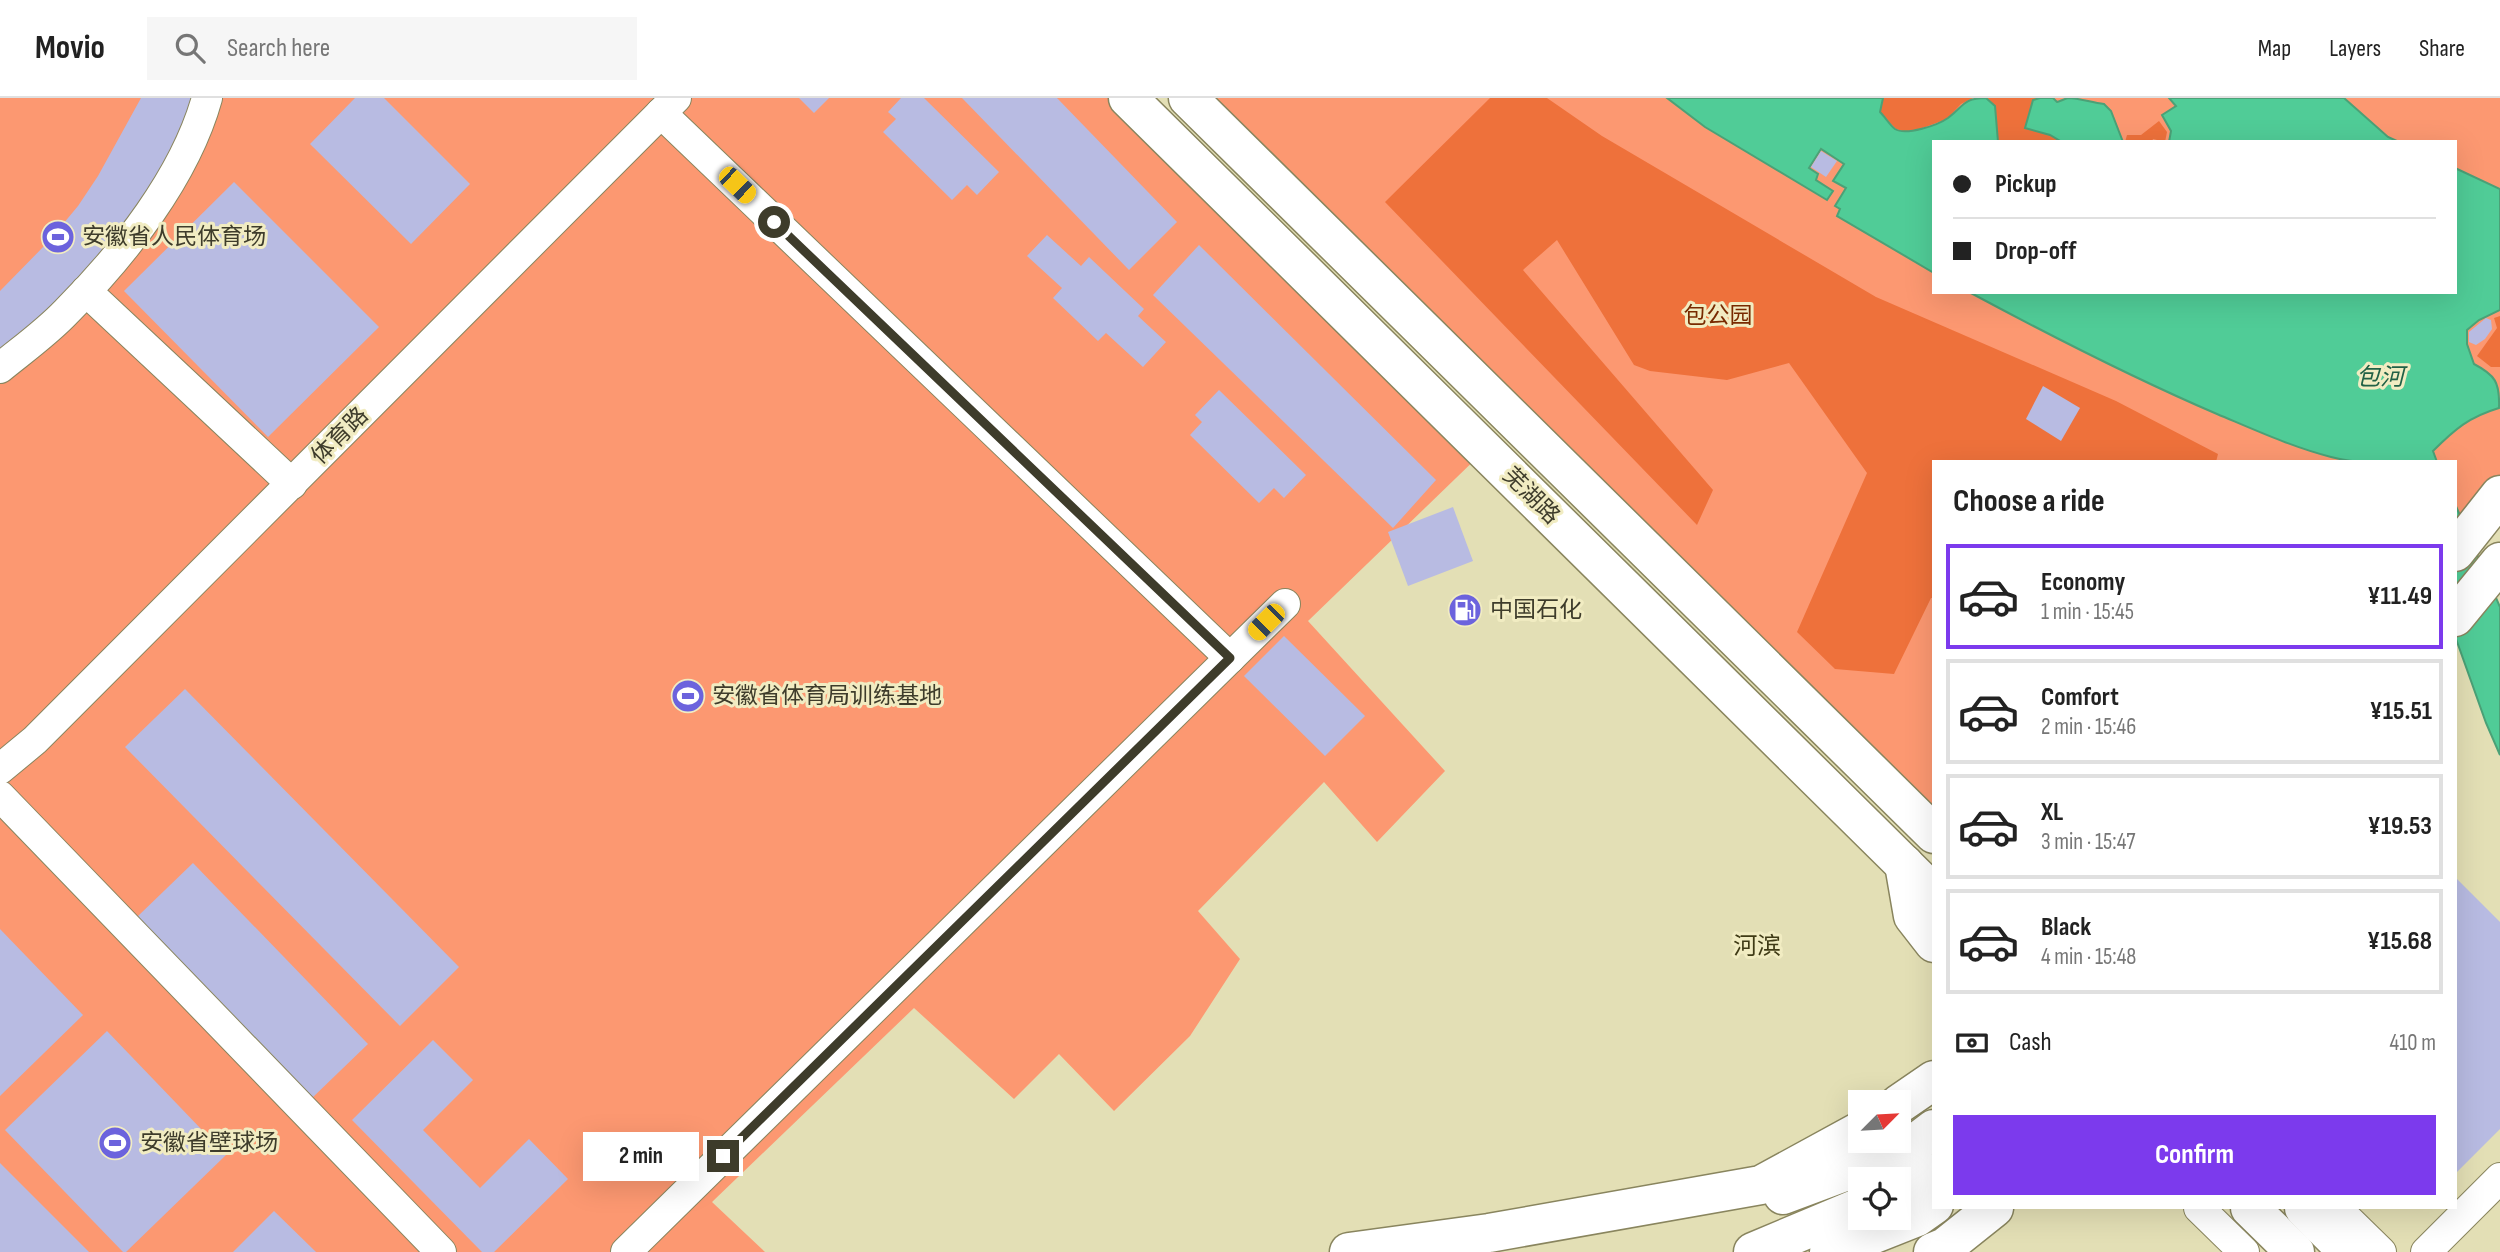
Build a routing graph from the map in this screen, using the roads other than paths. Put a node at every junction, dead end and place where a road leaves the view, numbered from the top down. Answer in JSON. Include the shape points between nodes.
{"nodes":[{"id":1,"x":207,"y":98,"type":"edge"},
{"id":2,"x":1128,"y":98,"type":"edge"},
{"id":3,"x":1188,"y":98,"type":"edge"},
{"id":4,"x":669,"y":105,"type":"edge"},
{"id":5,"x":86,"y":291,"type":"junction"},
{"id":6,"x":0,"y":368,"type":"edge"},
{"id":7,"x":292,"y":484,"type":"junction"},
{"id":8,"x":2490,"y":508,"type":"edge"},
{"id":9,"x":2457,"y":549,"type":"edge"},
{"id":10,"x":2500,"y":562,"type":"edge"},
{"id":11,"x":1285,"y":604,"type":"dead end"},
{"id":12,"x":2457,"y":615,"type":"edge"},
{"id":13,"x":1230,"y":658,"type":"junction"},
{"id":14,"x":0,"y":769,"type":"edge"},
{"id":15,"x":0,"y":796,"type":"edge"},
{"id":16,"x":1932,"y":832,"type":"edge"},
{"id":17,"x":1904,"y":864,"type":"junction"},
{"id":18,"x":1932,"y":892,"type":"edge"},
{"id":19,"x":1932,"y":940,"type":"edge"},
{"id":20,"x":1932,"y":1081,"type":"edge"},
{"id":21,"x":1911,"y":1096,"type":"edge"},
{"id":22,"x":1932,"y":1131,"type":"edge"},
{"id":23,"x":1848,"y":1137,"type":"edge"},
{"id":24,"x":1932,"y":1174,"type":"edge"},
{"id":25,"x":2500,"y":1178,"type":"edge"},
{"id":26,"x":1911,"y":1186,"type":"edge"},
{"id":27,"x":1932,"y":1206,"type":"edge"},
{"id":28,"x":1963,"y":1209,"type":"edge"},
{"id":29,"x":1993,"y":1209,"type":"edge"},
{"id":30,"x":2200,"y":1209,"type":"edge"},
{"id":31,"x":2251,"y":1209,"type":"edge"},
{"id":32,"x":2305,"y":1209,"type":"edge"},
{"id":33,"x":2337,"y":1209,"type":"edge"},
{"id":34,"x":1848,"y":1213,"type":"edge"},
{"id":35,"x":441,"y":1252,"type":"edge"},
{"id":36,"x":626,"y":1252,"type":"edge"},
{"id":37,"x":1349,"y":1252,"type":"edge"},
{"id":38,"x":1532,"y":1252,"type":"edge"},
{"id":39,"x":1753,"y":1252,"type":"edge"},
{"id":40,"x":1829,"y":1252,"type":"edge"},
{"id":41,"x":1878,"y":1252,"type":"edge"},
{"id":42,"x":1933,"y":1252,"type":"edge"},
{"id":43,"x":2244,"y":1252,"type":"edge"},
{"id":44,"x":2295,"y":1252,"type":"edge"},
{"id":45,"x":2348,"y":1252,"type":"edge"},
{"id":46,"x":2381,"y":1252,"type":"edge"},
{"id":47,"x":2426,"y":1252,"type":"edge"}],
"edges":[{"from":1,"to":5,"type":"street","via":[[188,152],[170,183]]},
{"from":2,"to":17,"type":"main road","name":"芜湖路"},
{"from":3,"to":16,"type":"main road","name":"芜湖路"},
{"from":4,"to":7,"type":"street","name":"体育路"},
{"from":4,"to":13,"type":"street"},
{"from":5,"to":6,"type":"street"},
{"from":5,"to":7,"type":"street"},
{"from":7,"to":14,"type":"street","name":"体育路","via":[[35,740]]},
{"from":8,"to":9,"type":"main road"},
{"from":10,"to":12,"type":"main road"},
{"from":11,"to":13,"type":"street"},
{"from":13,"to":36,"type":"street"},
{"from":15,"to":35,"type":"street"},
{"from":17,"to":18,"type":"main road","name":"芜湖路"},
{"from":17,"to":19,"type":"main road","via":[[1913,916]]},
{"from":20,"to":21,"type":"main road"},
{"from":22,"to":38,"type":"main road","via":[[1909,1148],[1728,1216]]},
{"from":23,"to":37,"type":"main road","via":[[1760,1185],[1489,1233]]},
{"from":24,"to":26,"type":"main road"},
{"from":25,"to":47,"type":"street"},
{"from":27,"to":40,"type":"main road","via":[[1917,1217]]},
{"from":28,"to":41,"type":"main road","via":[[1941,1226]]},
{"from":29,"to":42,"type":"main road"},
{"from":30,"to":43,"type":"street"},
{"from":31,"to":44,"type":"main road"},
{"from":32,"to":45,"type":"main road"},
{"from":33,"to":46,"type":"street"},
{"from":34,"to":39,"type":"main road"}]}
